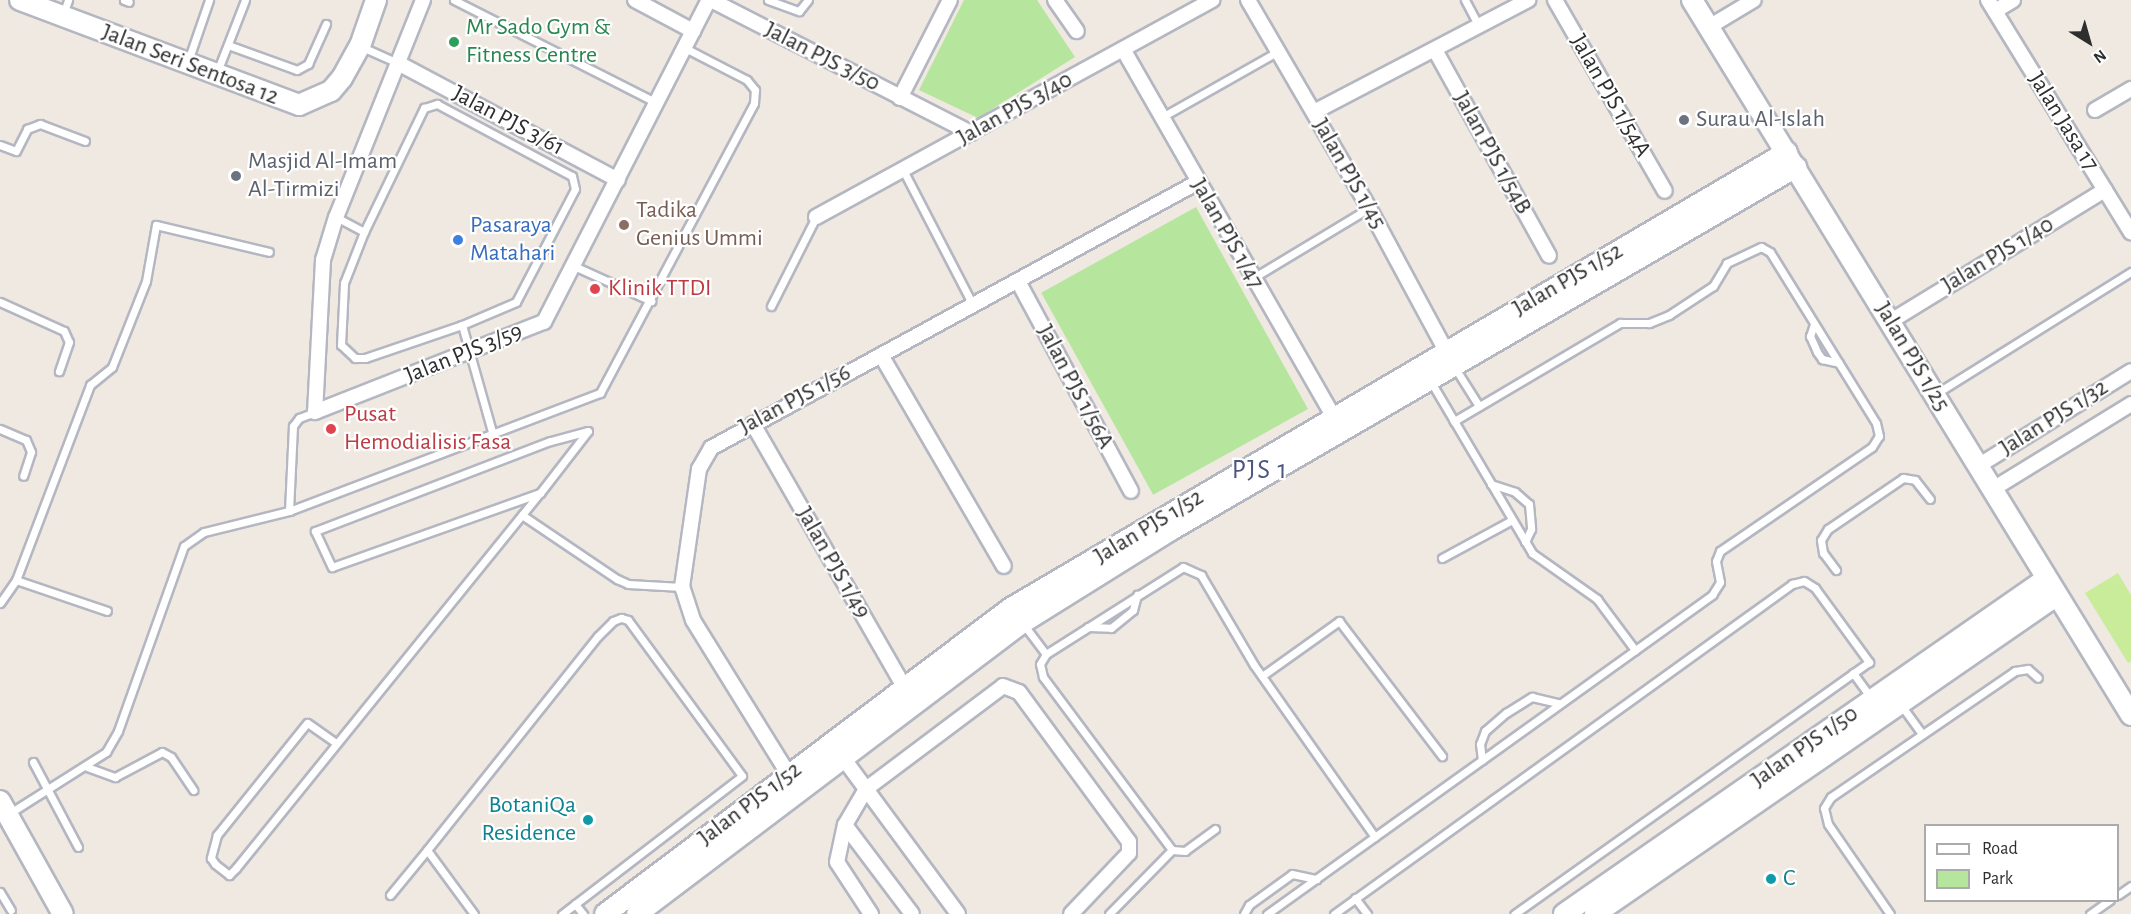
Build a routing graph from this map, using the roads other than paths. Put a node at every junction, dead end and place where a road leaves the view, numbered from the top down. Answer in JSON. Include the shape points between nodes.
{"nodes":[{"id":1,"x":20,"y":0,"type":"edge"},
{"id":2,"x":209,"y":0,"type":"edge"},
{"id":3,"x":245,"y":0,"type":"edge"},
{"id":4,"x":376,"y":0,"type":"edge"},
{"id":5,"x":423,"y":0,"type":"edge"},
{"id":6,"x":454,"y":0,"type":"edge"},
{"id":7,"x":636,"y":0,"type":"edge"},
{"id":8,"x":710,"y":0,"type":"edge"},
{"id":9,"x":768,"y":0,"type":"edge"},
{"id":10,"x":808,"y":0,"type":"edge"},
{"id":11,"x":950,"y":0,"type":"edge"},
{"id":12,"x":1055,"y":0,"type":"edge"},
{"id":13,"x":1213,"y":0,"type":"edge"},
{"id":14,"x":1248,"y":0,"type":"edge"},
{"id":15,"x":1465,"y":0,"type":"edge"},
{"id":16,"x":1528,"y":0,"type":"edge"},
{"id":17,"x":1555,"y":0,"type":"edge"},
{"id":18,"x":1692,"y":0,"type":"edge"},
{"id":19,"x":1754,"y":0,"type":"edge"},
{"id":20,"x":2013,"y":0,"type":"edge"},
{"id":21,"x":1991,"y":6,"type":"edge"},
{"id":22,"x":65,"y":8,"type":"edge"},
{"id":23,"x":326,"y":24,"type":"dead end"},
{"id":24,"x":1479,"y":26,"type":"junction"},
{"id":25,"x":1709,"y":27,"type":"junction"},
{"id":26,"x":693,"y":31,"type":"junction"},
{"id":27,"x":1077,"y":31,"type":"dead end"},
{"id":28,"x":228,"y":45,"type":"junction"},
{"id":29,"x":360,"y":46,"type":"junction"},
{"id":30,"x":685,"y":48,"type":"junction"},
{"id":31,"x":1123,"y":49,"type":"junction"},
{"id":32,"x":1435,"y":50,"type":"junction"},
{"id":33,"x":1277,"y":51,"type":"junction"},
{"id":34,"x":187,"y":63,"type":"junction"},
{"id":35,"x":398,"y":63,"type":"junction"},
{"id":36,"x":217,"y":75,"type":"junction"},
{"id":37,"x":2131,"y":89,"type":"edge"},
{"id":38,"x":900,"y":98,"type":"junction"},
{"id":39,"x":657,"y":103,"type":"junction"},
{"id":40,"x":2096,"y":110,"type":"dead end"},
{"id":41,"x":1314,"y":112,"type":"junction"},
{"id":42,"x":498,"y":116,"type":"junction"},
{"id":43,"x":1162,"y":117,"type":"junction"},
{"id":44,"x":490,"y":131,"type":"junction"},
{"id":45,"x":971,"y":133,"type":"junction"},
{"id":46,"x":85,"y":141,"type":"dead end"},
{"id":47,"x":0,"y":145,"type":"edge"},
{"id":48,"x":1791,"y":159,"type":"junction"},
{"id":49,"x":903,"y":170,"type":"junction"},
{"id":50,"x":618,"y":180,"type":"junction"},
{"id":51,"x":1198,"y":182,"type":"junction"},
{"id":52,"x":2105,"y":190,"type":"junction"},
{"id":53,"x":1665,"y":191,"type":"dead end"},
{"id":54,"x":1369,"y":208,"type":"junction"},
{"id":55,"x":336,"y":217,"type":"junction"},
{"id":56,"x":816,"y":217,"type":"joint"},
{"id":57,"x":364,"y":232,"type":"junction"},
{"id":58,"x":2131,"y":232,"type":"edge"},
{"id":59,"x":269,"y":252,"type":"dead end"},
{"id":60,"x":1549,"y":255,"type":"dead end"},
{"id":61,"x":574,"y":266,"type":"junction"},
{"id":62,"x":2131,"y":272,"type":"edge"},
{"id":63,"x":1253,"y":279,"type":"junction"},
{"id":64,"x":1019,"y":283,"type":"junction"},
{"id":65,"x":651,"y":301,"type":"junction"},
{"id":66,"x":0,"y":302,"type":"edge"},
{"id":67,"x":771,"y":306,"type":"dead end"},
{"id":68,"x":974,"y":308,"type":"junction"},
{"id":69,"x":1891,"y":321,"type":"junction"},
{"id":70,"x":1814,"y":324,"type":"junction"},
{"id":71,"x":462,"y":325,"type":"junction"},
{"id":72,"x":467,"y":354,"type":"junction"},
{"id":73,"x":880,"y":355,"type":"junction"},
{"id":74,"x":1450,"y":359,"type":"junction"},
{"id":75,"x":1839,"y":363,"type":"junction"},
{"id":76,"x":59,"y":371,"type":"dead end"},
{"id":77,"x":2131,"y":371,"type":"edge"},
{"id":78,"x":1426,"y":373,"type":"junction"},
{"id":79,"x":1935,"y":394,"type":"junction"},
{"id":80,"x":2131,"y":404,"type":"edge"},
{"id":81,"x":1479,"y":406,"type":"junction"},
{"id":82,"x":315,"y":412,"type":"junction"},
{"id":83,"x":1334,"y":417,"type":"junction"},
{"id":84,"x":1454,"y":422,"type":"junction"},
{"id":85,"x":753,"y":424,"type":"junction"},
{"id":86,"x":0,"y":429,"type":"edge"},
{"id":87,"x":493,"y":435,"type":"junction"},
{"id":88,"x":1978,"y":466,"type":"junction"},
{"id":89,"x":23,"y":476,"type":"dead end"},
{"id":90,"x":1491,"y":484,"type":"junction"},
{"id":91,"x":1993,"y":489,"type":"junction"},
{"id":92,"x":1131,"y":491,"type":"dead end"},
{"id":93,"x":540,"y":493,"type":"junction"},
{"id":94,"x":1930,"y":499,"type":"dead end"},
{"id":95,"x":289,"y":511,"type":"junction"},
{"id":96,"x":522,"y":515,"type":"junction"},
{"id":97,"x":1512,"y":520,"type":"junction"},
{"id":98,"x":1525,"y":542,"type":"junction"},
{"id":99,"x":1442,"y":558,"type":"dead end"},
{"id":100,"x":1004,"y":567,"type":"dead end"},
{"id":101,"x":1836,"y":570,"type":"dead end"},
{"id":102,"x":16,"y":580,"type":"junction"},
{"id":103,"x":682,"y":587,"type":"junction"},
{"id":104,"x":2051,"y":587,"type":"junction"},
{"id":105,"x":1137,"y":595,"type":"junction"},
{"id":106,"x":0,"y":603,"type":"edge"},
{"id":107,"x":107,"y":611,"type":"dead end"},
{"id":108,"x":1017,"y":616,"type":"junction"},
{"id":109,"x":1088,"y":627,"type":"junction"},
{"id":110,"x":1635,"y":650,"type":"junction"},
{"id":111,"x":1046,"y":654,"type":"junction"},
{"id":112,"x":1853,"y":673,"type":"junction"},
{"id":113,"x":1262,"y":676,"type":"junction"},
{"id":114,"x":2038,"y":678,"type":"dead end"},
{"id":115,"x":909,"y":694,"type":"junction"},
{"id":116,"x":1894,"y":695,"type":"junction"},
{"id":117,"x":1872,"y":700,"type":"junction"},
{"id":118,"x":1559,"y":703,"type":"junction"},
{"id":119,"x":2131,"y":715,"type":"edge"},
{"id":120,"x":1922,"y":734,"type":"junction"},
{"id":121,"x":336,"y":743,"type":"junction"},
{"id":122,"x":837,"y":749,"type":"junction"},
{"id":123,"x":1442,"y":756,"type":"dead end"},
{"id":124,"x":1482,"y":760,"type":"junction"},
{"id":125,"x":33,"y":762,"type":"dead end"},
{"id":126,"x":87,"y":767,"type":"junction"},
{"id":127,"x":789,"y":774,"type":"junction"},
{"id":128,"x":866,"y":789,"type":"junction"},
{"id":129,"x":193,"y":790,"type":"dead end"},
{"id":130,"x":48,"y":791,"type":"junction"},
{"id":131,"x":2,"y":806,"type":"edge"},
{"id":132,"x":845,"y":825,"type":"junction"},
{"id":133,"x":1215,"y":829,"type":"dead end"},
{"id":134,"x":1374,"y":837,"type":"junction"},
{"id":135,"x":78,"y":847,"type":"dead end"},
{"id":136,"x":427,"y":850,"type":"junction"},
{"id":137,"x":1172,"y":850,"type":"junction"},
{"id":138,"x":1316,"y":879,"type":"junction"},
{"id":139,"x":0,"y":892,"type":"edge"},
{"id":140,"x":390,"y":895,"type":"dead end"},
{"id":141,"x":1355,"y":898,"type":"junction"},
{"id":142,"x":2107,"y":902,"type":"edge"},
{"id":143,"x":575,"y":904,"type":"junction"},
{"id":144,"x":11,"y":910,"type":"dead end"},
{"id":145,"x":63,"y":914,"type":"edge"},
{"id":146,"x":474,"y":914,"type":"edge"},
{"id":147,"x":562,"y":914,"type":"edge"},
{"id":148,"x":583,"y":914,"type":"edge"},
{"id":149,"x":605,"y":914,"type":"edge"},
{"id":150,"x":637,"y":914,"type":"edge"},
{"id":151,"x":871,"y":914,"type":"edge"},
{"id":152,"x":912,"y":914,"type":"edge"},
{"id":153,"x":958,"y":914,"type":"edge"},
{"id":154,"x":1071,"y":914,"type":"edge"},
{"id":155,"x":1109,"y":914,"type":"edge"},
{"id":156,"x":1244,"y":914,"type":"edge"},
{"id":157,"x":1267,"y":914,"type":"edge"},
{"id":158,"x":1334,"y":914,"type":"edge"},
{"id":159,"x":1367,"y":914,"type":"edge"},
{"id":160,"x":1514,"y":914,"type":"edge"},
{"id":161,"x":1564,"y":914,"type":"edge"},
{"id":162,"x":1595,"y":914,"type":"edge"},
{"id":163,"x":1890,"y":914,"type":"edge"},
{"id":164,"x":2090,"y":914,"type":"edge"}],
"edges":[{"from":1,"to":22,"type":"street","name":"Jalan Seri Sentosa 12"},
{"from":2,"to":34,"type":"lane"},
{"from":3,"to":28,"type":"lane"},
{"from":4,"to":29,"type":"street","name":"Jalan Seri Sentosa 12"},
{"from":5,"to":35,"type":"street"},
{"from":6,"to":39,"type":"lane"},
{"from":7,"to":26,"type":"street"},
{"from":8,"to":26,"type":"street","name":"Jalan PJS 3/59"},
{"from":8,"to":38,"type":"street","name":"Jalan PJS 3/50"},
{"from":9,"to":10,"type":"lane","via":[[799,11]]},
{"from":11,"to":38,"type":"street","name":"Jalan PJS 3/50"},
{"from":12,"to":27,"type":"street"},
{"from":13,"to":31,"type":"street","name":"Jalan PJS 3/40"},
{"from":14,"to":33,"type":"street","name":"Jalan PJS 1/45"},
{"from":15,"to":24,"type":"lane"},
{"from":16,"to":24,"type":"street"},
{"from":17,"to":53,"type":"street","name":"Jalan PJS 1/54A"},
{"from":18,"to":25,"type":"street","name":"Jalan PJS 1/25"},
{"from":19,"to":25,"type":"street"},
{"from":20,"to":21,"type":"street"},
{"from":21,"to":52,"type":"street","name":"Jalan Jasa 17"},
{"from":22,"to":34,"type":"street","name":"Jalan Seri Sentosa 12"},
{"from":23,"to":28,"type":"lane","via":[[309,64],[297,70]]},
{"from":24,"to":32,"type":"street"},
{"from":25,"to":48,"type":"street","name":"Jalan PJS 1/25"},
{"from":26,"to":30,"type":"street","name":"Jalan PJS 3/59"},
{"from":28,"to":36,"type":"lane"},
{"from":29,"to":35,"type":"lane"},
{"from":29,"to":36,"type":"street","name":"Jalan Seri Sentosa 12","via":[[331,91],[299,105]]},
{"from":30,"to":39,"type":"street","name":"Jalan PJS 3/59"},
{"from":30,"to":65,"type":"lane","via":[[747,80],[755,90],[754,103]]},
{"from":31,"to":43,"type":"street","name":"Jalan PJS 1/47"},
{"from":31,"to":45,"type":"street","name":"Jalan PJS 3/40"},
{"from":32,"to":41,"type":"street"},
{"from":32,"to":60,"type":"street","name":"Jalan PJS 1/54B"},
{"from":33,"to":41,"type":"street","name":"Jalan PJS 1/45"},
{"from":33,"to":43,"type":"lane"},
{"from":34,"to":36,"type":"street","name":"Jalan Seri Sentosa 12"},
{"from":35,"to":42,"type":"street","name":"Jalan PJS 3/61"},
{"from":35,"to":55,"type":"street"},
{"from":37,"to":40,"type":"street"},
{"from":38,"to":45,"type":"street","name":"Jalan PJS 3/50"},
{"from":39,"to":50,"type":"street","name":"Jalan PJS 3/59"},
{"from":41,"to":54,"type":"street","name":"Jalan PJS 1/45"},
{"from":42,"to":44,"type":"lane"},
{"from":42,"to":50,"type":"street","name":"Jalan PJS 3/61"},
{"from":43,"to":51,"type":"street","name":"Jalan PJS 1/47"},
{"from":44,"to":57,"type":"lane","via":[[444,106],[424,108]]},
{"from":44,"to":71,"type":"lane","via":[[572,176],[575,189],[516,302]]},
{"from":45,"to":49,"type":"street","name":"Jalan PJS 3/40"},
{"from":46,"to":47,"type":"lane","via":[[40,124],[27,129],[16,151]]},
{"from":48,"to":69,"type":"street","name":"Jalan PJS 1/25"},
{"from":48,"to":74,"type":"street","name":"Jalan PJS 1/52"},
{"from":49,"to":56,"type":"street","name":"Jalan PJS 3/40"},
{"from":49,"to":68,"type":"lane"},
{"from":50,"to":61,"type":"street","name":"Jalan PJS 3/59"},
{"from":51,"to":63,"type":"street","name":"Jalan PJS 1/47"},
{"from":51,"to":64,"type":"street","name":"Jalan PJS 1/56"},
{"from":52,"to":58,"type":"street","name":"Jalan Jasa 17"},
{"from":52,"to":69,"type":"street","name":"Jalan PJS 1/40"},
{"from":54,"to":63,"type":"lane"},
{"from":54,"to":74,"type":"street","name":"Jalan PJS 1/45"},
{"from":55,"to":57,"type":"lane"},
{"from":55,"to":82,"type":"street","via":[[322,260]]},
{"from":56,"to":67,"type":"lane"},
{"from":57,"to":71,"type":"lane","via":[[344,283],[341,345],[347,354],[365,358]]},
{"from":59,"to":102,"type":"lane","via":[[156,225],[146,281],[112,367],[90,386]]},
{"from":61,"to":65,"type":"lane"},
{"from":61,"to":72,"type":"street","name":"Jalan PJS 3/59","via":[[544,322]]},
{"from":62,"to":79,"type":"lane"},
{"from":63,"to":83,"type":"street","name":"Jalan PJS 1/47"},
{"from":64,"to":68,"type":"street","name":"Jalan PJS 1/56"},
{"from":64,"to":92,"type":"street","name":"Jalan PJS 1/56A"},
{"from":65,"to":87,"type":"lane","via":[[600,393]]},
{"from":66,"to":76,"type":"lane","via":[[64,330],[69,342]]},
{"from":68,"to":73,"type":"street","name":"Jalan PJS 1/56"},
{"from":69,"to":79,"type":"street","name":"Jalan PJS 1/25"},
{"from":70,"to":75,"type":"lane"},
{"from":70,"to":75,"type":"lane","via":[[1810,336],[1817,352],[1822,359]]},
{"from":70,"to":81,"type":"lane","via":[[1770,252],[1761,247],[1727,263],[1713,286],[1669,315],[1649,323],[1620,323]]},
{"from":71,"to":72,"type":"lane"},
{"from":72,"to":82,"type":"street","name":"Jalan PJS 3/59"},
{"from":72,"to":87,"type":"lane"},
{"from":73,"to":85,"type":"street","name":"Jalan PJS 1/56"},
{"from":73,"to":100,"type":"street"},
{"from":74,"to":78,"type":"street","name":"Jalan PJS 1/52"},
{"from":74,"to":81,"type":"lane"},
{"from":75,"to":110,"type":"lane","via":[[1876,423],[1879,436],[1872,447],[1720,551],[1716,561],[1720,582],[1712,595]]},
{"from":77,"to":88,"type":"street","name":"Jalan PJS 1/32"},
{"from":78,"to":83,"type":"street","name":"Jalan PJS 1/52"},
{"from":78,"to":84,"type":"lane"},
{"from":78,"to":108,"type":"street","name":"Jalan PJS 1/52","via":[[1171,530]]},
{"from":79,"to":88,"type":"street","name":"Jalan PJS 1/25"},
{"from":80,"to":91,"type":"street","name":"Jalan PJS 1/32"},
{"from":81,"to":84,"type":"lane"},
{"from":82,"to":95,"type":"lane","via":[[299,418],[293,426]]},
{"from":83,"to":108,"type":"street","name":"Jalan PJS 1/52"},
{"from":84,"to":90,"type":"lane"},
{"from":85,"to":103,"type":"street","name":"Jalan PJS 1/56","via":[[715,443],[699,469]]},
{"from":85,"to":115,"type":"street","name":"Jalan PJS 1/49"},
{"from":86,"to":89,"type":"lane","via":[[26,440],[31,452]]},
{"from":87,"to":95,"type":"lane"},
{"from":88,"to":91,"type":"street","name":"Jalan PJS 1/25"},
{"from":90,"to":97,"type":"lane"},
{"from":90,"to":98,"type":"lane","via":[[1509,489],[1529,504],[1531,529]]},
{"from":91,"to":104,"type":"street","name":"Jalan PJS 1/25"},
{"from":93,"to":93,"type":"lane","via":[[332,567],[315,531],[550,441],[588,431]]},
{"from":93,"to":96,"type":"lane"},
{"from":94,"to":101,"type":"lane","via":[[1916,480],[1903,478],[1828,529],[1821,540],[1824,553]]},
{"from":95,"to":126,"type":"lane","via":[[204,532],[184,546],[118,731],[106,752]]},
{"from":96,"to":103,"type":"lane","via":[[616,579],[628,584]]},
{"from":96,"to":121,"type":"lane"},
{"from":97,"to":98,"type":"lane"},
{"from":97,"to":99,"type":"lane"},
{"from":98,"to":110,"type":"lane","via":[[1532,553],[1598,598]]},
{"from":102,"to":106,"type":"lane"},
{"from":102,"to":107,"type":"lane"},
{"from":103,"to":127,"type":"street","name":"Jalan PJS 1/56","via":[[693,620]]},
{"from":104,"to":116,"type":"street","name":"Jalan PJS 1/50"},
{"from":104,"to":119,"type":"street","name":"Jalan PJS 1/25"},
{"from":105,"to":109,"type":"lane"},
{"from":105,"to":109,"type":"lane","via":[[1133,610],[1111,628]]},
{"from":105,"to":113,"type":"lane","via":[[1183,567],[1197,570]]},
{"from":108,"to":111,"type":"lane"},
{"from":108,"to":115,"type":"street","name":"Jalan PJS 1/52"},
{"from":109,"to":111,"type":"lane"},
{"from":110,"to":118,"type":"lane"},
{"from":111,"to":137,"type":"lane","via":[[1040,664],[1043,677]]},
{"from":112,"to":117,"type":"lane"},
{"from":112,"to":141,"type":"lane","via":[[1869,662],[1815,588],[1804,581],[1792,584]]},
{"from":112,"to":160,"type":"lane"},
{"from":113,"to":123,"type":"lane","via":[[1339,621]]},
{"from":113,"to":134,"type":"lane"},
{"from":114,"to":120,"type":"lane","via":[[2028,669],[2015,670]]},
{"from":115,"to":122,"type":"street","name":"Jalan PJS 1/52"},
{"from":116,"to":117,"type":"street","name":"Jalan PJS 1/50"},
{"from":116,"to":120,"type":"lane"},
{"from":116,"to":162,"type":"street","name":"Jalan PJS 1/50"},
{"from":117,"to":161,"type":"street","name":"Jalan PJS 1/50"},
{"from":118,"to":124,"type":"lane"},
{"from":118,"to":124,"type":"lane","via":[[1532,697],[1506,713],[1485,731],[1480,744]]},
{"from":120,"to":163,"type":"lane","via":[[1831,796],[1824,808],[1828,824]]},
{"from":121,"to":121,"type":"lane","via":[[236,868],[229,874],[215,864],[212,858],[217,835],[307,723]]},
{"from":122,"to":127,"type":"street","name":"Jalan PJS 1/52"},
{"from":122,"to":128,"type":"street"},
{"from":122,"to":150,"type":"street","name":"Jalan PJS 1/52"},
{"from":124,"to":134,"type":"lane"},
{"from":125,"to":130,"type":"lane"},
{"from":126,"to":129,"type":"lane","via":[[115,777],[162,752],[171,757]]},
{"from":126,"to":130,"type":"lane"},
{"from":127,"to":149,"type":"street","name":"Jalan PJS 1/52"},
{"from":128,"to":132,"type":"street"},
{"from":128,"to":153,"type":"street"},
{"from":128,"to":154,"type":"street","via":[[997,688],[1015,688],[1130,842],[1129,853]]},
{"from":130,"to":131,"type":"lane"},
{"from":130,"to":135,"type":"lane"},
{"from":131,"to":145,"type":"street"},
{"from":132,"to":151,"type":"street","via":[[837,862]]},
{"from":132,"to":152,"type":"street"},
{"from":133,"to":137,"type":"lane","via":[[1185,851]]},
{"from":134,"to":138,"type":"lane"},
{"from":136,"to":140,"type":"lane"},
{"from":136,"to":143,"type":"lane","via":[[598,636],[613,621],[628,620],[742,776]]},
{"from":136,"to":146,"type":"lane"},
{"from":137,"to":155,"type":"lane"},
{"from":138,"to":156,"type":"lane","via":[[1292,874],[1249,905]]},
{"from":138,"to":157,"type":"lane"},
{"from":139,"to":144,"type":"lane"},
{"from":141,"to":158,"type":"lane"},
{"from":141,"to":159,"type":"lane"},
{"from":142,"to":164,"type":"lane"},
{"from":143,"to":147,"type":"lane"},
{"from":143,"to":148,"type":"lane"}]}
